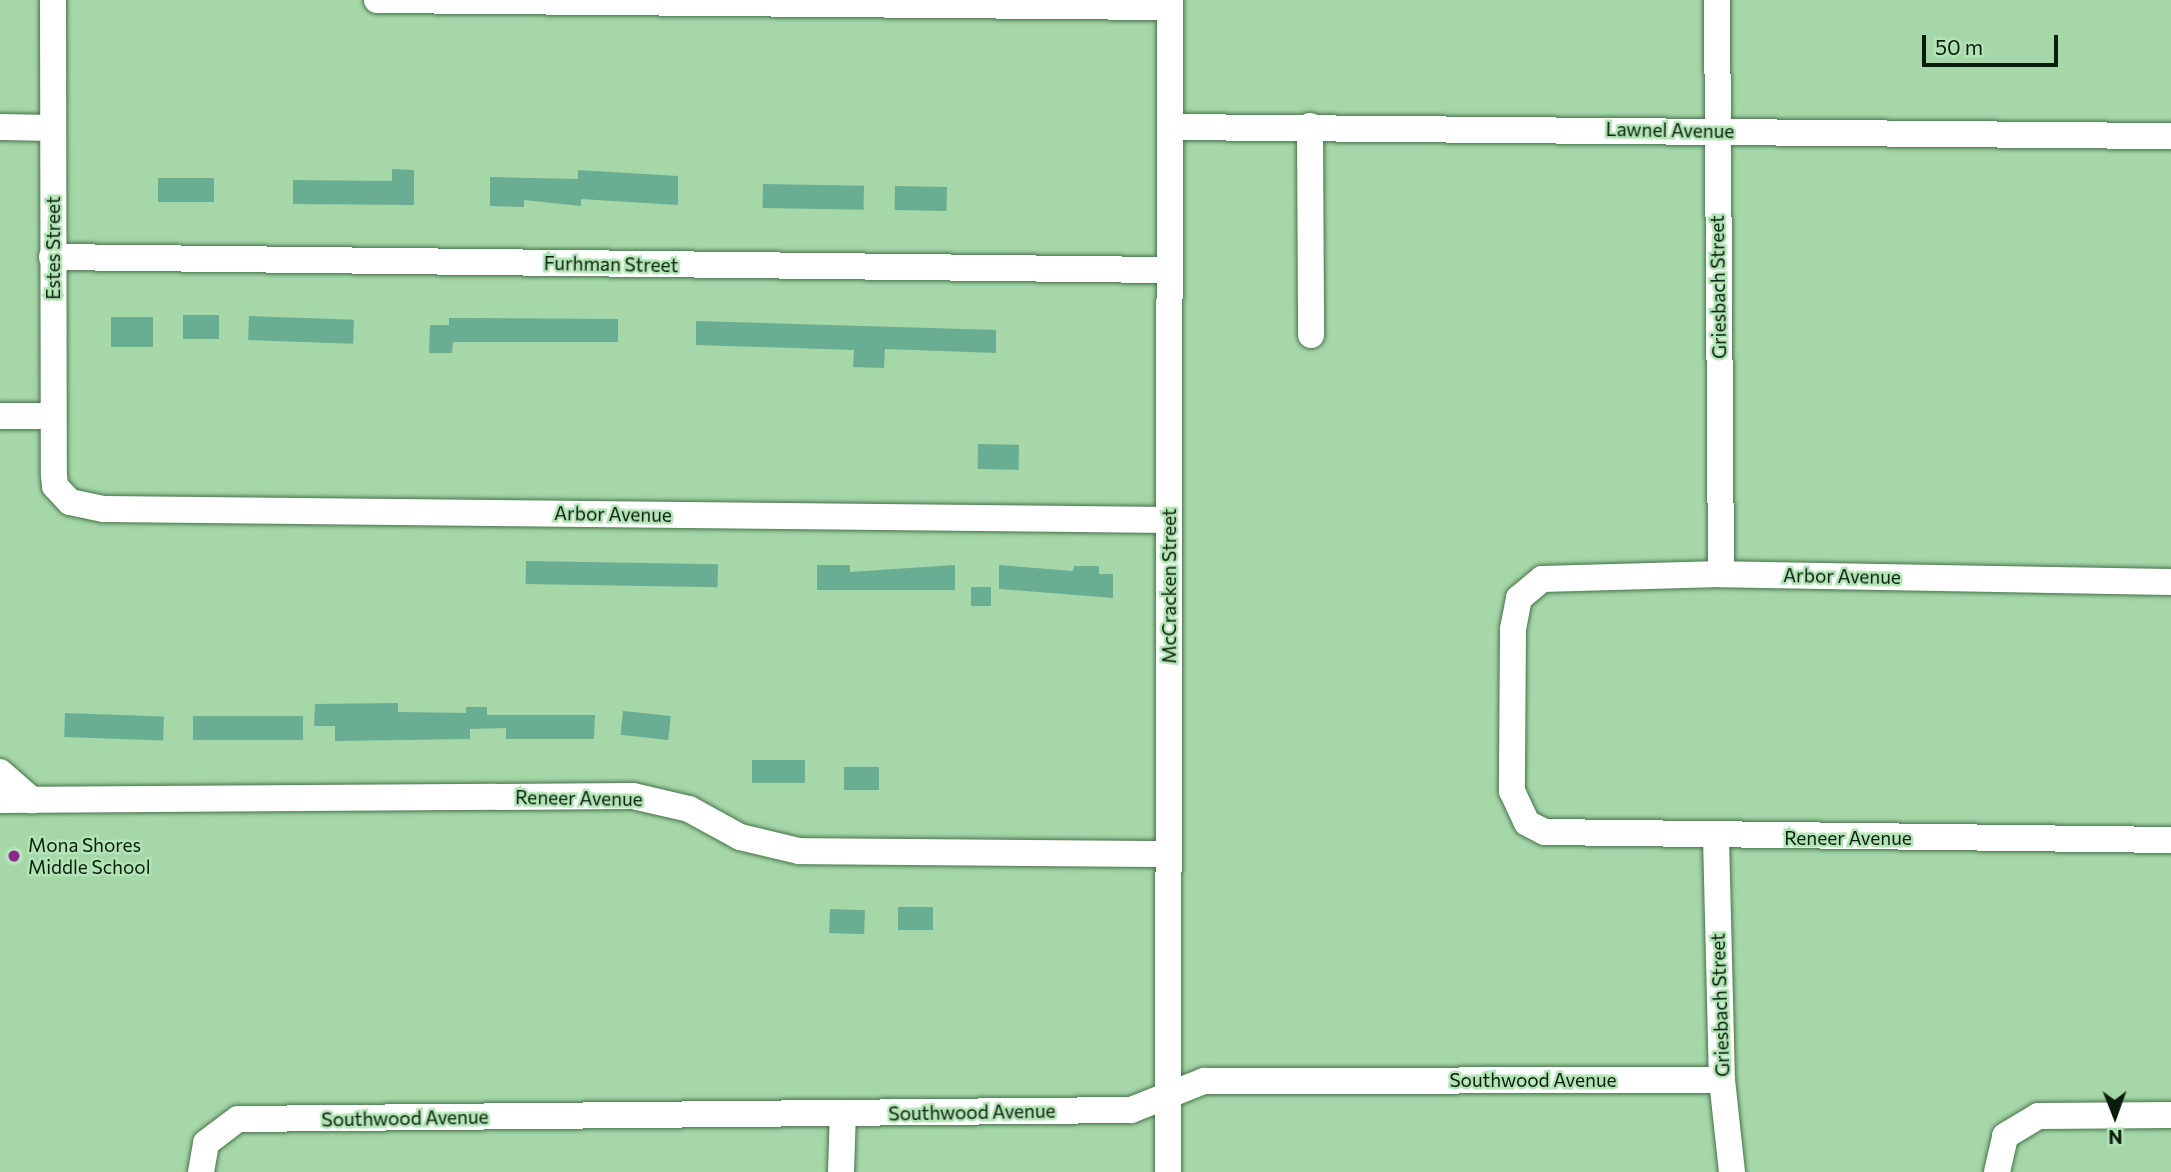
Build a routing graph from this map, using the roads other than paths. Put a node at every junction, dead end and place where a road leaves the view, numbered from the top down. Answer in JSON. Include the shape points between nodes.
{"nodes":[{"id":1,"x":53,"y":0,"type":"edge"},
{"id":2,"x":377,"y":0,"type":"edge"},
{"id":3,"x":1717,"y":0,"type":"edge"},
{"id":4,"x":1170,"y":4,"type":"edge"},
{"id":5,"x":1310,"y":126,"type":"junction"},
{"id":6,"x":1170,"y":127,"type":"junction"},
{"id":7,"x":0,"y":128,"type":"edge"},
{"id":8,"x":53,"y":128,"type":"junction"},
{"id":9,"x":1717,"y":130,"type":"junction"},
{"id":10,"x":2171,"y":136,"type":"edge"},
{"id":11,"x":52,"y":257,"type":"junction"},
{"id":12,"x":1169,"y":270,"type":"junction"},
{"id":13,"x":1311,"y":335,"type":"dead end"},
{"id":14,"x":0,"y":416,"type":"edge"},
{"id":15,"x":53,"y":416,"type":"junction"},
{"id":16,"x":61,"y":494,"type":"joint"},
{"id":17,"x":1169,"y":520,"type":"junction"},
{"id":18,"x":1721,"y":574,"type":"junction"},
{"id":19,"x":2171,"y":582,"type":"edge"},
{"id":20,"x":0,"y":772,"type":"edge"},
{"id":21,"x":0,"y":800,"type":"edge"},
{"id":22,"x":32,"y":800,"type":"junction"},
{"id":23,"x":1527,"y":823,"type":"joint"},
{"id":24,"x":1716,"y":837,"type":"junction"},
{"id":25,"x":2171,"y":840,"type":"edge"},
{"id":26,"x":1169,"y":854,"type":"junction"},
{"id":27,"x":1721,"y":1080,"type":"junction"},
{"id":28,"x":1168,"y":1097,"type":"junction"},
{"id":29,"x":842,"y":1113,"type":"junction"},
{"id":30,"x":2171,"y":1115,"type":"edge"},
{"id":31,"x":201,"y":1172,"type":"edge"},
{"id":32,"x":841,"y":1172,"type":"edge"},
{"id":33,"x":1168,"y":1172,"type":"edge"},
{"id":34,"x":1732,"y":1172,"type":"edge"},
{"id":35,"x":1997,"y":1172,"type":"edge"}],
"edges":[{"from":1,"to":8,"type":"street","name":"Estes Street"},
{"from":2,"to":4,"type":"street"},
{"from":3,"to":9,"type":"street","name":"Griesbach Street"},
{"from":4,"to":6,"type":"street","name":"McCracken Street"},
{"from":5,"to":6,"type":"street","name":"Lawnel Avenue"},
{"from":5,"to":9,"type":"street","name":"Lawnel Avenue"},
{"from":5,"to":13,"type":"street"},
{"from":6,"to":12,"type":"street","name":"McCracken Street"},
{"from":7,"to":8,"type":"street"},
{"from":8,"to":11,"type":"street","name":"Estes Street"},
{"from":9,"to":10,"type":"street","name":"Lawnel Avenue"},
{"from":9,"to":18,"type":"street","name":"Griesbach Street"},
{"from":11,"to":12,"type":"street","name":"Furhman Street"},
{"from":11,"to":15,"type":"street","name":"Estes Street"},
{"from":12,"to":17,"type":"street","name":"McCracken Street"},
{"from":14,"to":15,"type":"street"},
{"from":15,"to":16,"type":"street","name":"Estes Street","via":[[55,486]]},
{"from":16,"to":17,"type":"street","name":"Arbor Avenue","via":[[104,509]]},
{"from":17,"to":26,"type":"street","name":"McCracken Street"},
{"from":18,"to":19,"type":"street","name":"Arbor Avenue"},
{"from":18,"to":23,"type":"street","name":"Arbor Avenue","via":[[1542,579],[1519,598],[1513,629],[1512,791]]},
{"from":20,"to":22,"type":"street"},
{"from":21,"to":22,"type":"street","name":"Reneer Avenue"},
{"from":22,"to":26,"type":"street","name":"Reneer Avenue","via":[[633,796],[689,809],[751,841],[799,851]]},
{"from":23,"to":24,"type":"street","name":"Reneer Avenue","via":[[1545,832]]},
{"from":24,"to":25,"type":"street","name":"Reneer Avenue"},
{"from":24,"to":27,"type":"street","name":"Griesbach Street"},
{"from":26,"to":28,"type":"street","name":"McCracken Street"},
{"from":27,"to":28,"type":"street","name":"Southwood Avenue","via":[[1205,1081]]},
{"from":27,"to":34,"type":"street","name":"Griesbach Street"},
{"from":28,"to":29,"type":"street","name":"Southwood Avenue","via":[[1131,1110]]},
{"from":28,"to":33,"type":"street","name":"McCracken Street"},
{"from":29,"to":31,"type":"street","name":"Southwood Avenue","via":[[238,1119],[219,1128],[206,1143]]},
{"from":29,"to":32,"type":"street"},
{"from":30,"to":35,"type":"street","via":[[2038,1116],[2005,1136]]}]}
